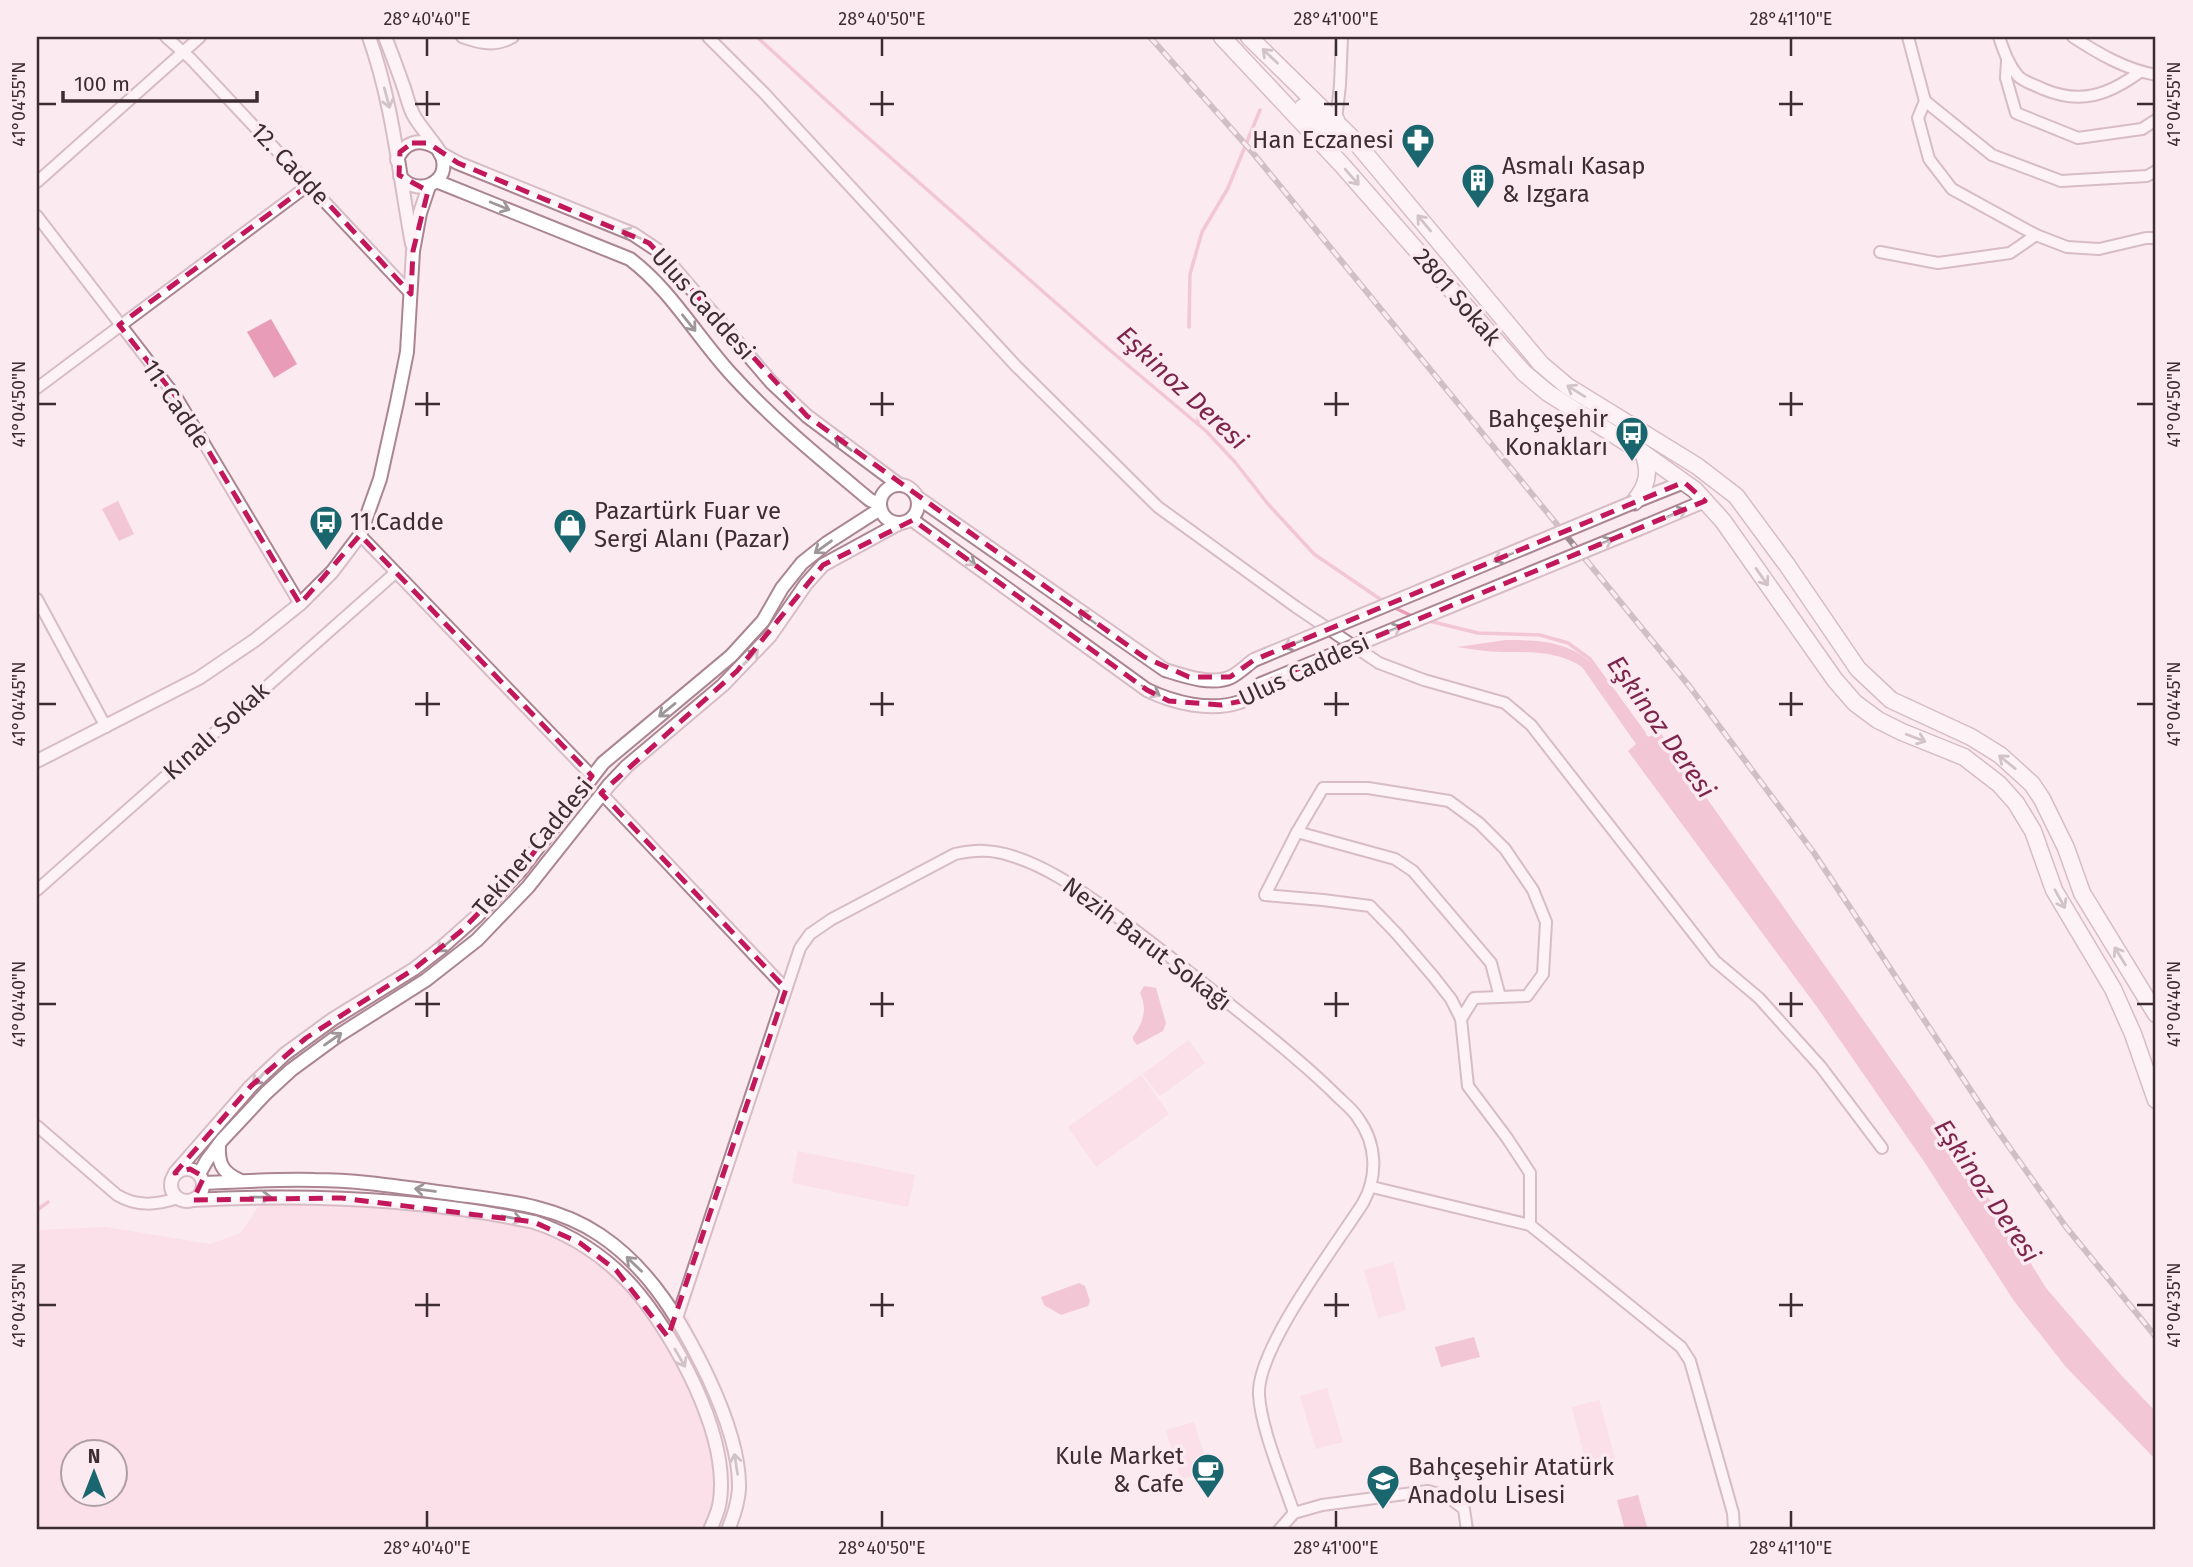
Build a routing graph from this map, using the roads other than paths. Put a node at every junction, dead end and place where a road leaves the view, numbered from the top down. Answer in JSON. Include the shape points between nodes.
{"nodes":[{"id":1,"x":166,"y":37,"type":"edge"},
{"id":2,"x":200,"y":37,"type":"edge"},
{"id":3,"x":369,"y":37,"type":"edge"},
{"id":4,"x":385,"y":37,"type":"edge"},
{"id":5,"x":462,"y":37,"type":"edge"},
{"id":6,"x":513,"y":37,"type":"edge"},
{"id":7,"x":708,"y":37,"type":"edge"},
{"id":8,"x":1222,"y":37,"type":"edge"},
{"id":9,"x":1250,"y":37,"type":"edge"},
{"id":10,"x":1342,"y":37,"type":"edge"},
{"id":11,"x":1908,"y":37,"type":"edge"},
{"id":12,"x":1999,"y":37,"type":"edge"},
{"id":13,"x":2073,"y":37,"type":"edge"},
{"id":14,"x":184,"y":53,"type":"junction"},
{"id":15,"x":2007,"y":61,"type":"junction"},
{"id":16,"x":2140,"y":72,"type":"junction"},
{"id":17,"x":2156,"y":75,"type":"edge"},
{"id":18,"x":1274,"y":91,"type":"junction"},
{"id":19,"x":1925,"y":101,"type":"junction"},
{"id":20,"x":1336,"y":120,"type":"junction"},
{"id":21,"x":2156,"y":120,"type":"edge"},
{"id":22,"x":438,"y":150,"type":"junction"},
{"id":23,"x":397,"y":160,"type":"junction"},
{"id":24,"x":2156,"y":171,"type":"edge"},
{"id":25,"x":399,"y":175,"type":"junction"},
{"id":26,"x":37,"y":182,"type":"edge"},
{"id":27,"x":433,"y":183,"type":"junction"},
{"id":28,"x":310,"y":184,"type":"junction"},
{"id":29,"x":37,"y":216,"type":"edge"},
{"id":30,"x":2036,"y":235,"type":"junction"},
{"id":31,"x":2156,"y":238,"type":"edge"},
{"id":32,"x":413,"y":251,"type":"junction"},
{"id":33,"x":1880,"y":252,"type":"dead end"},
{"id":34,"x":411,"y":294,"type":"junction"},
{"id":35,"x":120,"y":326,"type":"junction"},
{"id":36,"x":37,"y":388,"type":"edge"},
{"id":37,"x":1643,"y":453,"type":"junction"},
{"id":38,"x":1696,"y":466,"type":"junction"},
{"id":39,"x":1684,"y":482,"type":"junction"},
{"id":40,"x":898,"y":484,"type":"junction"},
{"id":41,"x":1706,"y":493,"type":"junction"},
{"id":42,"x":917,"y":497,"type":"junction"},
{"id":43,"x":1634,"y":502,"type":"junction"},
{"id":44,"x":880,"y":507,"type":"junction"},
{"id":45,"x":906,"y":521,"type":"junction"},
{"id":46,"x":360,"y":535,"type":"junction"},
{"id":47,"x":395,"y":573,"type":"junction"},
{"id":48,"x":37,"y":600,"type":"edge"},
{"id":49,"x":300,"y":604,"type":"junction"},
{"id":50,"x":1858,"y":669,"type":"junction"},
{"id":51,"x":106,"y":727,"type":"junction"},
{"id":52,"x":37,"y":761,"type":"edge"},
{"id":53,"x":592,"y":776,"type":"junction"},
{"id":54,"x":602,"y":794,"type":"junction"},
{"id":55,"x":1297,"y":832,"type":"junction"},
{"id":56,"x":37,"y":890,"type":"edge"},
{"id":57,"x":786,"y":989,"type":"junction"},
{"id":58,"x":1500,"y":997,"type":"junction"},
{"id":59,"x":2156,"y":1014,"type":"edge"},
{"id":60,"x":1461,"y":1019,"type":"junction"},
{"id":61,"x":2156,"y":1100,"type":"edge"},
{"id":62,"x":37,"y":1126,"type":"edge"},
{"id":63,"x":219,"y":1144,"type":"junction"},
{"id":64,"x":1882,"y":1148,"type":"dead end"},
{"id":65,"x":175,"y":1174,"type":"junction"},
{"id":66,"x":202,"y":1178,"type":"junction"},
{"id":67,"x":242,"y":1181,"type":"junction"},
{"id":68,"x":1372,"y":1187,"type":"junction"},
{"id":69,"x":178,"y":1198,"type":"junction"},
{"id":70,"x":193,"y":1200,"type":"junction"},
{"id":71,"x":1530,"y":1224,"type":"junction"},
{"id":72,"x":677,"y":1318,"type":"junction"},
{"id":73,"x":668,"y":1336,"type":"junction"},
{"id":74,"x":1294,"y":1513,"type":"junction"},
{"id":75,"x":710,"y":1530,"type":"edge"},
{"id":76,"x":728,"y":1530,"type":"edge"},
{"id":77,"x":1279,"y":1530,"type":"edge"},
{"id":78,"x":1467,"y":1530,"type":"edge"},
{"id":79,"x":1734,"y":1530,"type":"edge"}],
"edges":[{"from":1,"to":14,"type":"street","name":"12. Cadde"},
{"from":2,"to":14,"type":"street"},
{"from":3,"to":23,"type":"street","one_way":true,"via":[[391,112]]},
{"from":4,"to":22,"type":"street","via":[[412,114]]},
{"from":5,"to":6,"type":"street","via":[[487,45]]},
{"from":7,"to":64,"type":"street","via":[[1016,366],[1158,507],[1379,663],[1505,703],[1531,725],[1716,961],[1759,998],[1812,1057]]},
{"from":8,"to":18,"type":"main road","name":"2801 Sokak"},
{"from":20,"to":9,"type":"main road","name":"2801 Sokak","one_way":true},
{"from":10,"to":20,"type":"street"},
{"from":11,"to":19,"type":"street"},
{"from":12,"to":15,"type":"street"},
{"from":13,"to":16,"type":"street"},
{"from":14,"to":26,"type":"street"},
{"from":14,"to":28,"type":"street","name":"12. Cadde"},
{"from":15,"to":16,"type":"street","via":[[2021,79],[2060,96],[2100,95]]},
{"from":15,"to":21,"type":"street","via":[[2006,78],[2016,113],[2078,138],[2142,129]]},
{"from":16,"to":17,"type":"street"},
{"from":18,"to":20,"type":"main road","via":[[1295,99],[1325,128]]},
{"from":18,"to":37,"type":"main road","name":"2801 Sokak","one_way":true,"via":[[1524,373]]},
{"from":19,"to":24,"type":"street","via":[[1992,155],[2061,181],[2147,177]]},
{"from":19,"to":30,"type":"street","via":[[1918,118],[1929,159],[1952,189]]},
{"from":38,"to":20,"type":"main road","name":"2801 Sokak","one_way":true,"via":[[1567,386],[1541,364]]},
{"from":22,"to":23,"type":"street","via":[[420,141],[400,152]]},
{"from":22,"to":27,"type":"street","via":[[443,167]]},
{"from":40,"to":22,"type":"street","name":"Ulus Caddesi","one_way":true,"via":[[807,416],[772,383],[649,243],[458,163]]},
{"from":23,"to":25,"type":"street"},
{"from":25,"to":27,"type":"street","via":[[409,185],[423,188]]},
{"from":25,"to":32,"type":"street"},
{"from":27,"to":32,"type":"street"},
{"from":27,"to":44,"type":"street","name":"Ulus Caddesi","one_way":true,"via":[[630,259],[665,292],[730,374],[775,420]]},
{"from":28,"to":34,"type":"street","name":"12. Cadde"},
{"from":28,"to":35,"type":"street"},
{"from":29,"to":35,"type":"street","name":"11. Cadde"},
{"from":30,"to":31,"type":"street","via":[[2067,247],[2099,249]]},
{"from":30,"to":33,"type":"street","via":[[2010,253],[1938,263]]},
{"from":32,"to":34,"type":"street"},
{"from":34,"to":46,"type":"street","via":[[397,402],[380,480]]},
{"from":35,"to":36,"type":"street"},
{"from":35,"to":49,"type":"street","name":"11. Cadde","via":[[177,398]]},
{"from":37,"to":39,"type":"main road","name":"2801 Sokak"},
{"from":37,"to":43,"type":"main road","via":[[1648,464],[1646,481]]},
{"from":38,"to":41,"type":"main road"},
{"from":38,"to":50,"type":"main road","name":"2801 Sokak","via":[[1742,502]]},
{"from":39,"to":41,"type":"main road","name":"2801 Sokak"},
{"from":39,"to":43,"type":"street","name":"Ulus Caddesi"},
{"from":40,"to":42,"type":"street","name":"Ulus Caddesi","via":[[910,487]]},
{"from":40,"to":44,"type":"street","via":[[887,488]]},
{"from":45,"to":41,"type":"street","name":"Ulus Caddesi","one_way":true,"bridge":true,"via":[[1147,690],[1169,701],[1194,705],[1242,701],[1261,684],[1648,525]]},
{"from":41,"to":50,"type":"main road","via":[[1728,499],[1811,614]]},
{"from":41,"to":61,"type":"main road","name":"2801 Sokak","one_way":true,"via":[[1855,703],[1890,726],[1964,757],[2016,803],[2033,831],[2054,890],[2113,989]]},
{"from":43,"to":42,"type":"street","name":"Ulus Caddesi","one_way":true,"bridge":true,"via":[[1254,660],[1230,677],[1212,680],[1165,670]]},
{"from":42,"to":45,"type":"street","via":[[918,509]]},
{"from":44,"to":45,"type":"street","name":"Ulus Caddesi","via":[[888,520]]},
{"from":44,"to":53,"type":"street","name":"Tekiner Caddesi","one_way":true,"via":[[802,563],[763,621],[731,656]]},
{"from":54,"to":45,"type":"street","name":"Tekiner Caddesi","one_way":true,"via":[[771,636],[823,565]]},
{"from":46,"to":47,"type":"street"},
{"from":46,"to":49,"type":"street"},
{"from":47,"to":53,"type":"street"},
{"from":47,"to":56,"type":"street","name":"Kınalı Sokak"},
{"from":48,"to":51,"type":"street"},
{"from":49,"to":51,"type":"street","via":[[200,678]]},
{"from":59,"to":50,"type":"main road","one_way":true,"via":[[2082,893],[2066,848],[2032,784],[1971,737],[1891,700]]},
{"from":51,"to":52,"type":"street"},
{"from":53,"to":65,"type":"street","name":"Tekiner Caddesi","one_way":true,"via":[[519,872],[476,917],[414,969],[285,1054]]},
{"from":54,"to":57,"type":"street"},
{"from":63,"to":54,"type":"street","name":"Tekiner Caddesi","one_way":true,"via":[[291,1070],[426,980],[477,940],[528,887]]},
{"from":55,"to":58,"type":"street","via":[[1395,859],[1413,871],[1491,963]]},
{"from":55,"to":58,"type":"street","via":[[1323,788],[1368,788],[1449,801],[1479,823],[1505,849],[1533,890],[1546,922],[1543,974],[1527,996]]},
{"from":55,"to":60,"type":"street","via":[[1265,895],[1370,906],[1433,976]]},
{"from":57,"to":68,"type":"street","name":"Nezih Barut Sokağı","via":[[800,948],[810,934],[832,919],[954,854],[988,850],[1014,856],[1066,881],[1141,934],[1302,1063],[1358,1116],[1372,1150]]},
{"from":57,"to":72,"type":"street","name":"Nezih Barut Sokağı"},
{"from":58,"to":60,"type":"street","via":[[1474,998]]},
{"from":60,"to":71,"type":"street","via":[[1468,1086],[1530,1174]]},
{"from":62,"to":69,"type":"street","via":[[126,1200],[144,1204]]},
{"from":63,"to":66,"type":"street","name":"Tekiner Caddesi"},
{"from":63,"to":67,"type":"street","via":[[222,1169]]},
{"from":65,"to":66,"type":"street","via":[[190,1168]]},
{"from":65,"to":69,"type":"street","via":[[171,1183]]},
{"from":66,"to":67,"type":"street"},
{"from":66,"to":70,"type":"street","name":"Tekiner Caddesi","via":[[201,1193]]},
{"from":72,"to":67,"type":"street","one_way":true,"via":[[663,1295],[620,1251],[601,1236],[538,1207],[352,1182]]},
{"from":68,"to":71,"type":"street"},
{"from":68,"to":74,"type":"street","via":[[1289,1316],[1262,1371],[1259,1394],[1265,1426]]},
{"from":69,"to":70,"type":"street"},
{"from":70,"to":73,"type":"street","one_way":true,"via":[[341,1198],[534,1222],[580,1243],[615,1270]]},
{"from":71,"to":79,"type":"street","via":[[1686,1354],[1733,1513]]},
{"from":72,"to":73,"type":"street"},
{"from":76,"to":72,"type":"street","one_way":true,"via":[[738,1489],[734,1452],[715,1393]]},
{"from":73,"to":75,"type":"street","one_way":true,"via":[[696,1388],[716,1447],[720,1500]]},
{"from":74,"to":77,"type":"street"},
{"from":74,"to":78,"type":"street","via":[[1427,1491],[1447,1496],[1464,1509]]}]}
